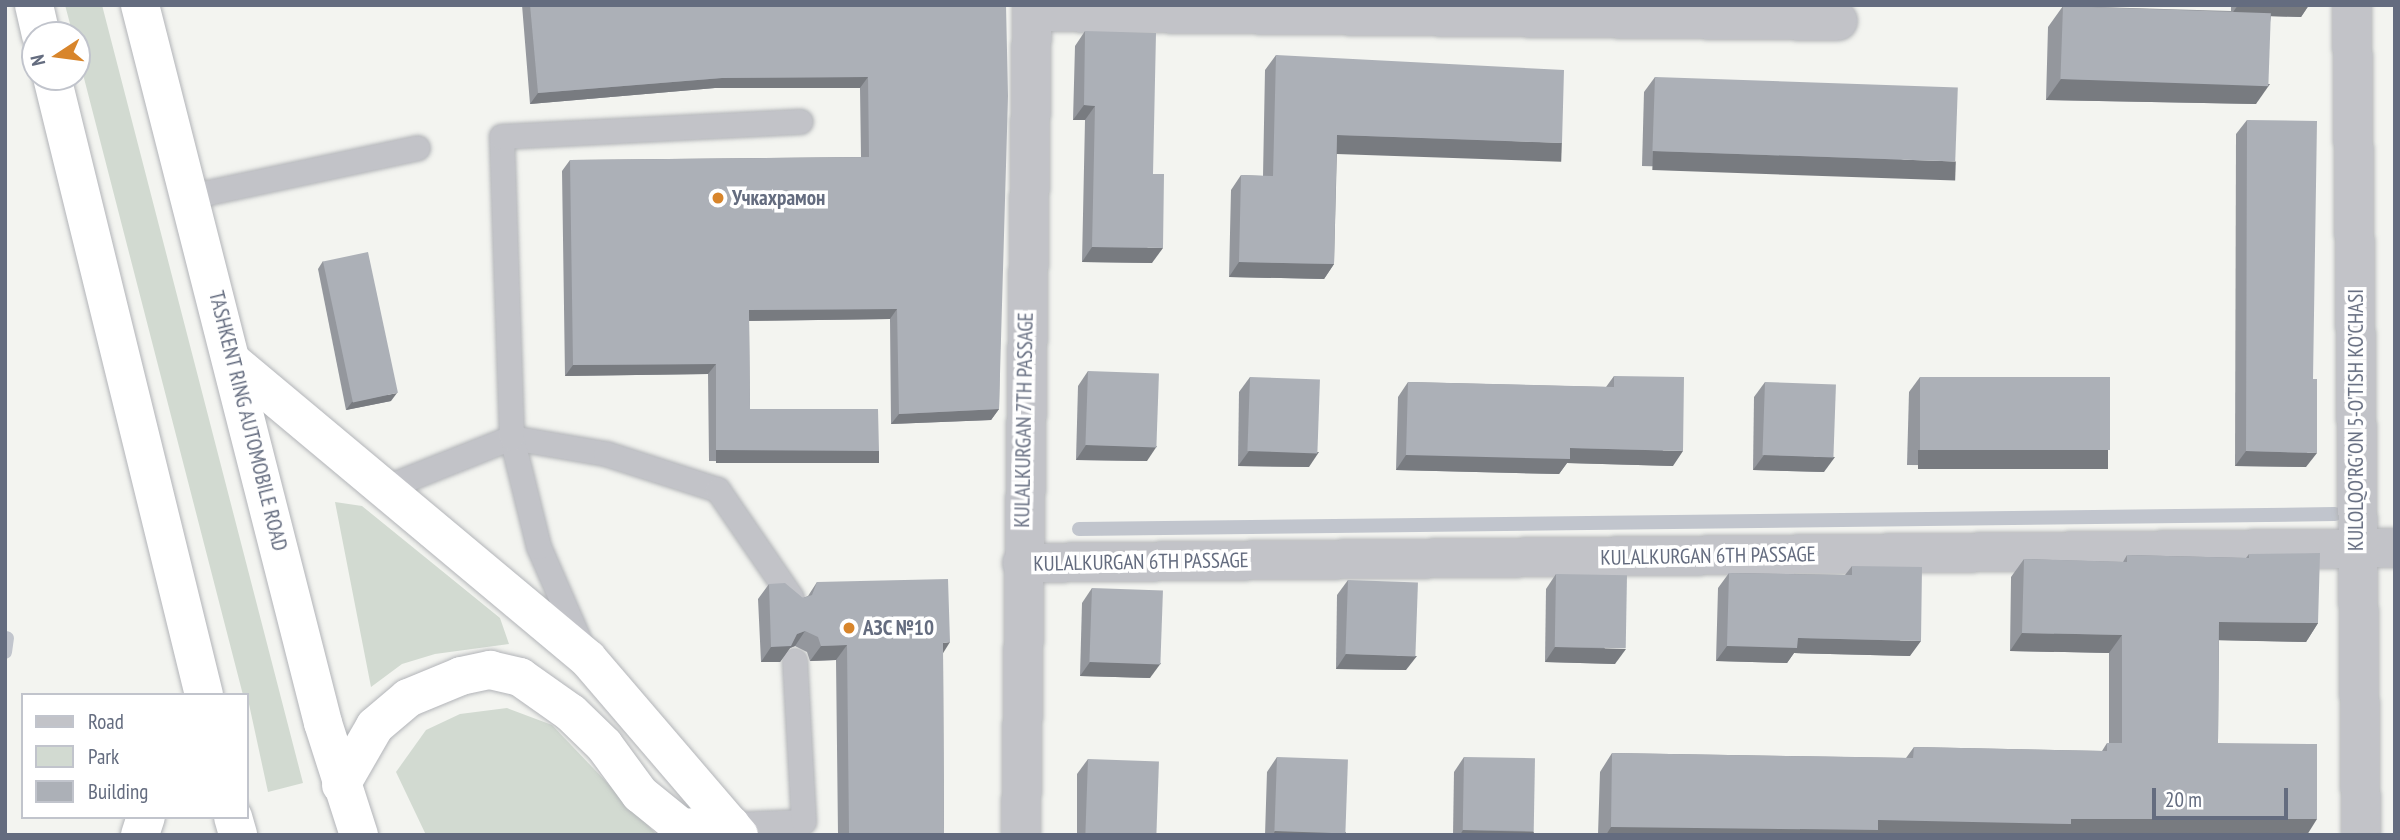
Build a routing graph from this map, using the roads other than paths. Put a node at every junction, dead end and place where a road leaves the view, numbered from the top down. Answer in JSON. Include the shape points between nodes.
{"nodes":[{"id":1,"x":140,"y":5,"type":"edge"},
{"id":2,"x":2352,"y":5,"type":"edge"},
{"id":3,"x":1032,"y":8,"type":"edge"},
{"id":4,"x":1838,"y":21,"type":"dead end"},
{"id":5,"x":55,"y":91,"type":"edge"},
{"id":6,"x":801,"y":122,"type":"dead end"},
{"id":7,"x":418,"y":148,"type":"dead end"},
{"id":8,"x":190,"y":197,"type":"junction"},
{"id":9,"x":234,"y":363,"type":"junction"},
{"id":10,"x":512,"y":438,"type":"junction"},
{"id":11,"x":381,"y":490,"type":"junction"},
{"id":12,"x":2357,"y":548,"type":"junction"},
{"id":13,"x":2395,"y":548,"type":"edge"},
{"id":14,"x":1022,"y":564,"type":"junction"},
{"id":15,"x":792,"y":598,"type":"edge"},
{"id":16,"x":588,"y":659,"type":"junction"},
{"id":17,"x":795,"y":661,"type":"edge"},
{"id":18,"x":195,"y":683,"type":"edge"},
{"id":19,"x":341,"y":785,"type":"junction"},
{"id":20,"x":735,"y":830,"type":"edge"},
{"id":21,"x":359,"y":835,"type":"edge"},
{"id":22,"x":1021,"y":835,"type":"edge"},
{"id":23,"x":2361,"y":835,"type":"edge"}],
"edges":[{"from":1,"to":8,"type":"highway","name":"TASHKENT RING AUTOMOBILE ROAD"},
{"from":2,"to":12,"type":"street","name":"KULOLQO'RG'ON 5-O'TISH KO'CHASI"},
{"from":3,"to":4,"type":"street"},
{"from":3,"to":14,"type":"street","name":"KULALKURGAN 7TH PASSAGE"},
{"from":5,"to":18,"type":"highway"},
{"from":6,"to":10,"type":"lane","via":[[502,137]]},
{"from":7,"to":8,"type":"lane"},
{"from":8,"to":9,"type":"highway","name":"TASHKENT RING AUTOMOBILE ROAD"},
{"from":9,"to":11,"type":"highway"},
{"from":9,"to":19,"type":"highway","name":"TASHKENT RING AUTOMOBILE ROAD"},
{"from":10,"to":11,"type":"lane"},
{"from":10,"to":15,"type":"lane","via":[[606,454],[718,490]]},
{"from":10,"to":16,"type":"lane","via":[[539,547]]},
{"from":11,"to":16,"type":"highway"},
{"from":12,"to":13,"type":"street","name":"KULALKURGAN 6TH PASSAGE"},
{"from":12,"to":14,"type":"street","name":"KULALKURGAN 6TH PASSAGE"},
{"from":12,"to":23,"type":"street","name":"KULOLQO'RG'ON 5-O'TISH KO'CHASI"},
{"from":14,"to":22,"type":"street","name":"KULALKURGAN 7TH PASSAGE"},
{"from":16,"to":20,"type":"highway"},
{"from":17,"to":20,"type":"lane","via":[[804,822]]},
{"from":19,"to":20,"type":"highway","via":[[375,726],[408,698],[461,676],[490,670],[520,677],[571,713],[604,745],[640,794],[682,828]]},
{"from":19,"to":21,"type":"highway","name":"TASHKENT RING AUTOMOBILE ROAD"}]}
